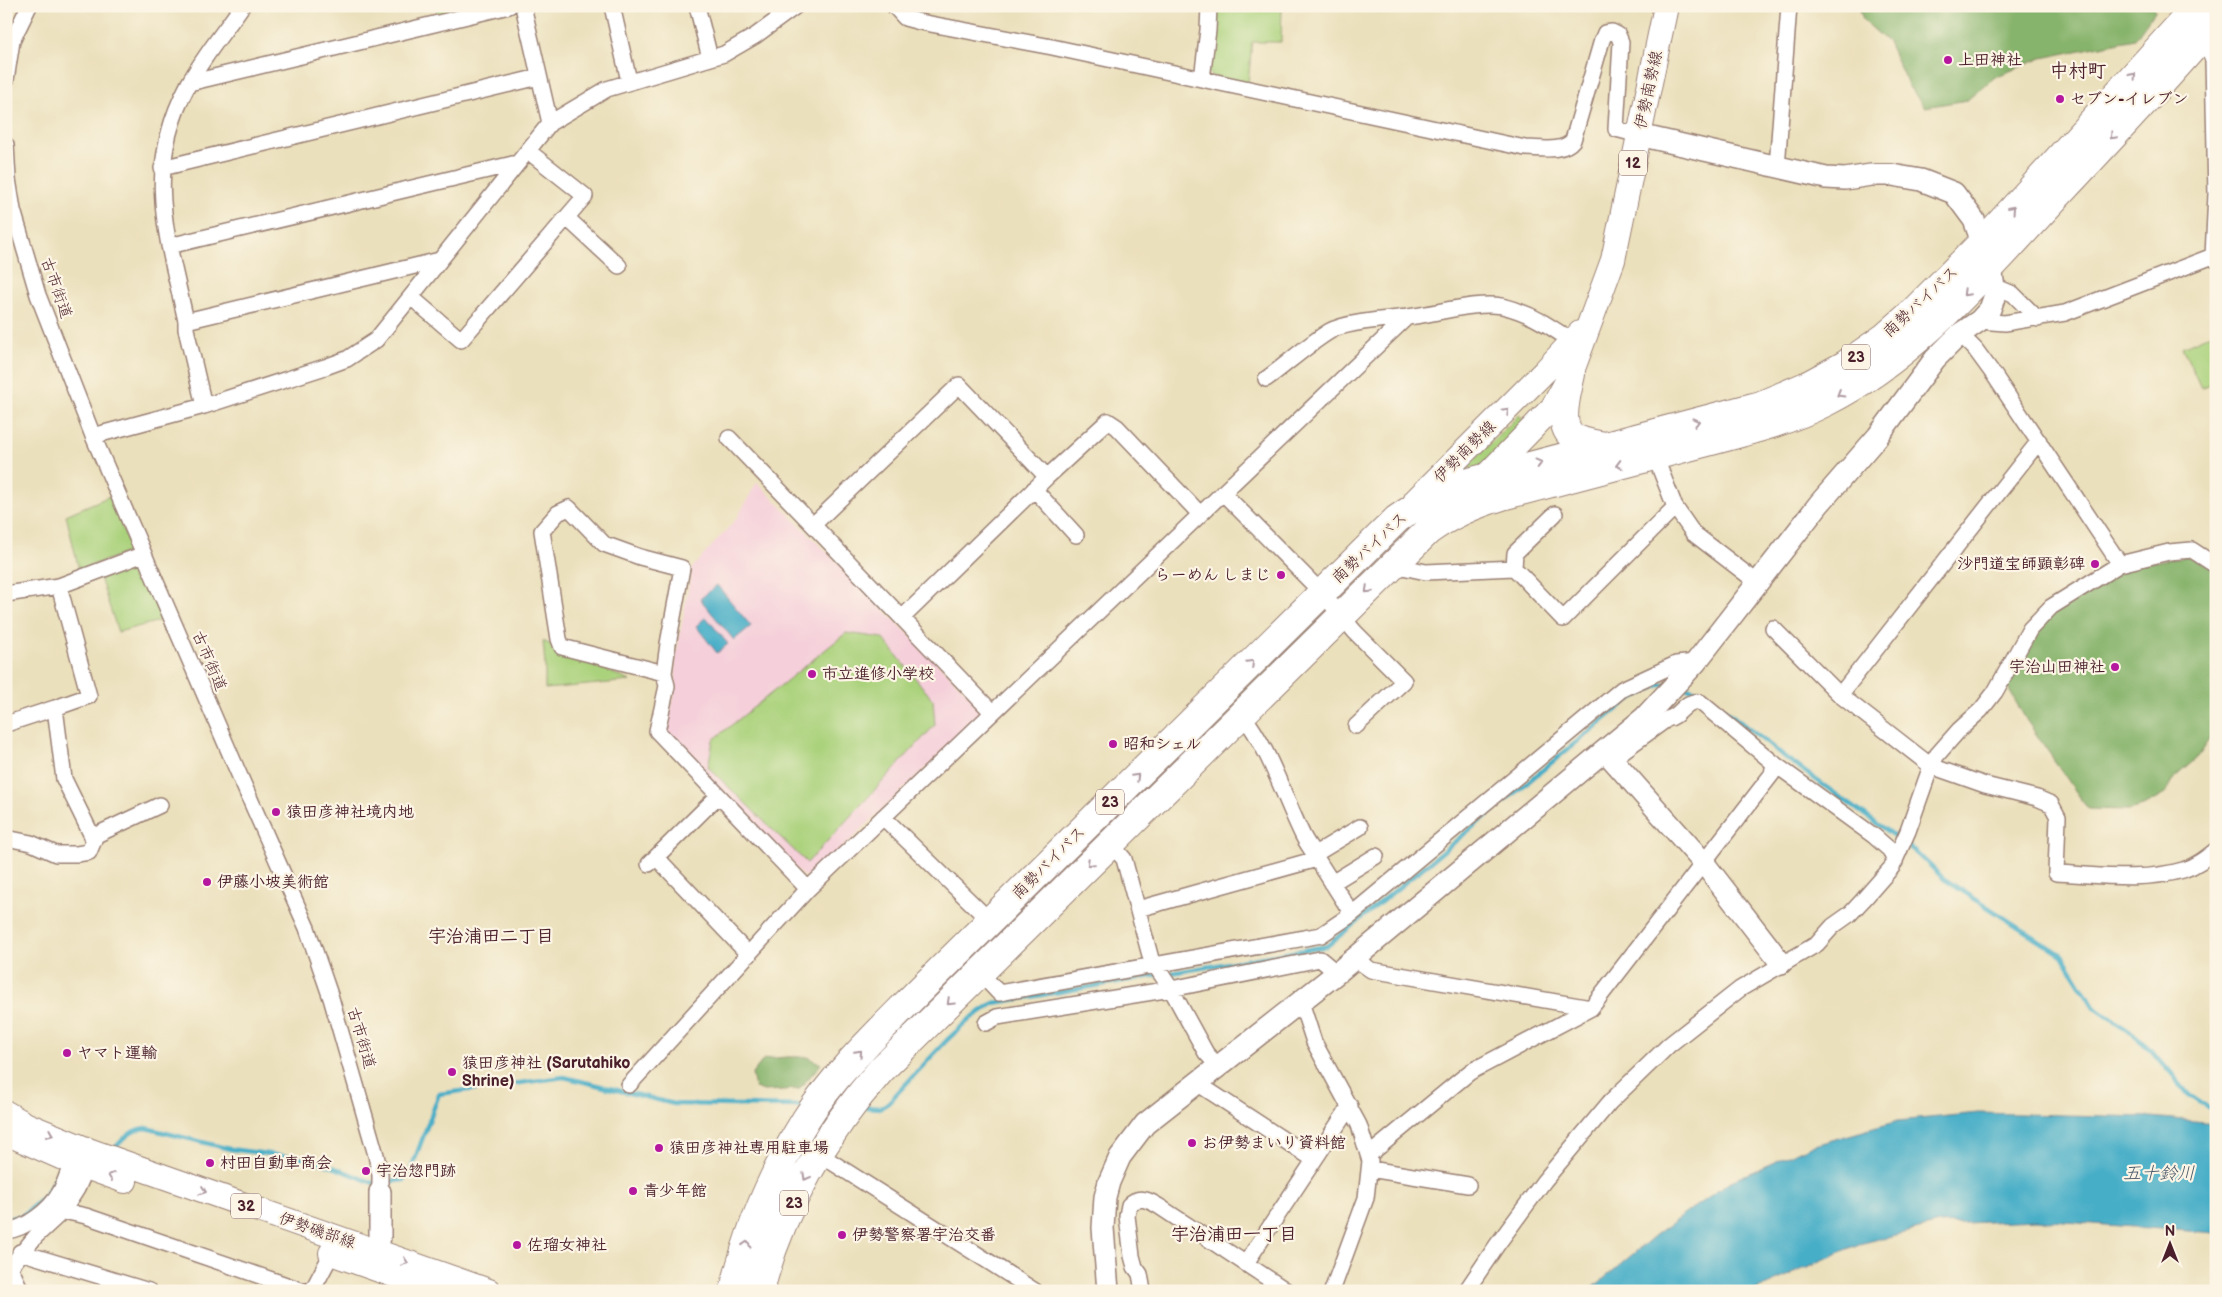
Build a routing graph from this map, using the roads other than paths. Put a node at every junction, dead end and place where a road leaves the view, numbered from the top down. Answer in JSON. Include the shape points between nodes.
{"nodes":[{"id":1,"x":29,"y":6,"type":"edge"},
{"id":2,"x":242,"y":6,"type":"edge"},
{"id":3,"x":509,"y":6,"type":"edge"},
{"id":4,"x":523,"y":6,"type":"edge"},
{"id":5,"x":612,"y":6,"type":"edge"},
{"id":6,"x":697,"y":6,"type":"edge"},
{"id":7,"x":796,"y":6,"type":"edge"},
{"id":8,"x":894,"y":6,"type":"edge"},
{"id":9,"x":1209,"y":6,"type":"edge"},
{"id":10,"x":1666,"y":6,"type":"edge"},
{"id":11,"x":1789,"y":6,"type":"edge"},
{"id":12,"x":2199,"y":22,"type":"edge"},
{"id":13,"x":710,"y":58,"type":"junction"},
{"id":14,"x":539,"y":77,"type":"junction"},
{"id":15,"x":1202,"y":79,"type":"junction"},
{"id":16,"x":6,"y":80,"type":"edge"},
{"id":17,"x":629,"y":81,"type":"junction"},
{"id":18,"x":189,"y":83,"type":"junction"},
{"id":19,"x":550,"y":123,"type":"junction"},
{"id":20,"x":1639,"y":135,"type":"junction"},
{"id":21,"x":6,"y":145,"type":"edge"},
{"id":22,"x":528,"y":151,"type":"junction"},
{"id":23,"x":517,"y":163,"type":"junction"},
{"id":24,"x":1777,"y":167,"type":"junction"},
{"id":25,"x":162,"y":168,"type":"junction"},
{"id":26,"x":2216,"y":194,"type":"edge"},
{"id":27,"x":567,"y":218,"type":"junction"},
{"id":28,"x":169,"y":246,"type":"junction"},
{"id":29,"x":2215,"y":258,"type":"edge"},
{"id":30,"x":440,"y":260,"type":"junction"},
{"id":31,"x":1990,"y":265,"type":"junction"},
{"id":32,"x":619,"y":266,"type":"dead end"},
{"id":33,"x":411,"y":297,"type":"junction"},
{"id":34,"x":1407,"y":317,"type":"junction"},
{"id":35,"x":1591,"y":317,"type":"junction"},
{"id":36,"x":2038,"y":319,"type":"junction"},
{"id":37,"x":186,"y":321,"type":"junction"},
{"id":38,"x":1979,"y":321,"type":"junction"},
{"id":39,"x":1960,"y":334,"type":"junction"},
{"id":40,"x":1573,"y":343,"type":"junction"},
{"id":41,"x":1571,"y":374,"type":"junction"},
{"id":42,"x":1266,"y":379,"type":"dead end"},
{"id":43,"x":204,"y":406,"type":"junction"},
{"id":44,"x":93,"y":436,"type":"junction"},
{"id":45,"x":729,"y":438,"type":"dead end"},
{"id":46,"x":2039,"y":441,"type":"junction"},
{"id":47,"x":1605,"y":446,"type":"junction"},
{"id":48,"x":1656,"y":456,"type":"junction"},
{"id":49,"x":1047,"y":477,"type":"junction"},
{"id":50,"x":1485,"y":477,"type":"junction"},
{"id":51,"x":1034,"y":489,"type":"junction"},
{"id":52,"x":1222,"y":493,"type":"junction"},
{"id":53,"x":1675,"y":507,"type":"junction"},
{"id":54,"x":1200,"y":514,"type":"junction"},
{"id":55,"x":1554,"y":514,"type":"dead end"},
{"id":56,"x":1397,"y":519,"type":"junction"},
{"id":57,"x":813,"y":525,"type":"junction"},
{"id":58,"x":1428,"y":531,"type":"junction"},
{"id":59,"x":1076,"y":534,"type":"dead end"},
{"id":60,"x":144,"y":554,"type":"junction"},
{"id":61,"x":2120,"y":564,"type":"junction"},
{"id":62,"x":1393,"y":565,"type":"junction"},
{"id":63,"x":2215,"y":565,"type":"edge"},
{"id":64,"x":1514,"y":568,"type":"junction"},
{"id":65,"x":1758,"y":583,"type":"junction"},
{"id":66,"x":59,"y":586,"type":"junction"},
{"id":67,"x":1322,"y":593,"type":"junction"},
{"id":68,"x":6,"y":594,"type":"edge"},
{"id":69,"x":1341,"y":616,"type":"junction"},
{"id":70,"x":902,"y":618,"type":"junction"},
{"id":71,"x":1773,"y":628,"type":"dead end"},
{"id":72,"x":1691,"y":667,"type":"junction"},
{"id":73,"x":664,"y":673,"type":"junction"},
{"id":74,"x":1840,"y":695,"type":"junction"},
{"id":75,"x":54,"y":708,"type":"junction"},
{"id":76,"x":992,"y":712,"type":"junction"},
{"id":77,"x":1242,"y":714,"type":"junction"},
{"id":78,"x":6,"y":724,"type":"edge"},
{"id":79,"x":1356,"y":726,"type":"dead end"},
{"id":80,"x":1608,"y":755,"type":"junction"},
{"id":81,"x":1774,"y":763,"type":"junction"},
{"id":82,"x":1931,"y":766,"type":"junction"},
{"id":83,"x":718,"y":796,"type":"junction"},
{"id":84,"x":160,"y":805,"type":"dead end"},
{"id":85,"x":883,"y":817,"type":"junction"},
{"id":86,"x":1360,"y":827,"type":"dead end"},
{"id":87,"x":92,"y":837,"type":"junction"},
{"id":88,"x":6,"y":838,"type":"edge"},
{"id":89,"x":1110,"y":843,"type":"junction"},
{"id":90,"x":2216,"y":850,"type":"edge"},
{"id":91,"x":1376,"y":856,"type":"dead end"},
{"id":92,"x":1316,"y":857,"type":"junction"},
{"id":93,"x":1896,"y":858,"type":"junction"},
{"id":94,"x":1703,"y":862,"type":"junction"},
{"id":95,"x":1332,"y":883,"type":"junction"},
{"id":96,"x":808,"y":890,"type":"junction"},
{"id":97,"x":1138,"y":909,"type":"junction"},
{"id":98,"x":1352,"y":914,"type":"junction"},
{"id":99,"x":990,"y":921,"type":"junction"},
{"id":100,"x":749,"y":954,"type":"junction"},
{"id":101,"x":1354,"y":958,"type":"junction"},
{"id":102,"x":1780,"y":963,"type":"junction"},
{"id":103,"x":1157,"y":967,"type":"junction"},
{"id":104,"x":980,"y":973,"type":"junction"},
{"id":105,"x":1337,"y":973,"type":"junction"},
{"id":106,"x":1170,"y":987,"type":"junction"},
{"id":107,"x":1301,"y":1002,"type":"junction"},
{"id":108,"x":1591,"y":1008,"type":"junction"},
{"id":109,"x":986,"y":1023,"type":"dead end"},
{"id":110,"x":1219,"y":1067,"type":"junction"},
{"id":111,"x":1197,"y":1083,"type":"junction"},
{"id":112,"x":629,"y":1085,"type":"dead end"},
{"id":113,"x":1350,"y":1106,"type":"junction"},
{"id":114,"x":6,"y":1114,"type":"edge"},
{"id":115,"x":800,"y":1130,"type":"junction"},
{"id":116,"x":6,"y":1133,"type":"edge"},
{"id":117,"x":819,"y":1154,"type":"junction"},
{"id":118,"x":1313,"y":1159,"type":"junction"},
{"id":119,"x":1370,"y":1162,"type":"junction"},
{"id":120,"x":79,"y":1165,"type":"junction"},
{"id":121,"x":1468,"y":1185,"type":"dead end"},
{"id":122,"x":380,"y":1192,"type":"joint"},
{"id":123,"x":63,"y":1211,"type":"junction"},
{"id":124,"x":6,"y":1231,"type":"edge"},
{"id":125,"x":20,"y":1252,"type":"junction"},
{"id":126,"x":332,"y":1253,"type":"junction"},
{"id":127,"x":376,"y":1260,"type":"junction"},
{"id":128,"x":1246,"y":1263,"type":"junction"},
{"id":129,"x":20,"y":1291,"type":"edge"},
{"id":130,"x":150,"y":1291,"type":"edge"},
{"id":131,"x":304,"y":1291,"type":"edge"},
{"id":132,"x":312,"y":1291,"type":"edge"},
{"id":133,"x":438,"y":1291,"type":"edge"},
{"id":134,"x":489,"y":1291,"type":"edge"},
{"id":135,"x":734,"y":1291,"type":"edge"},
{"id":136,"x":760,"y":1291,"type":"edge"},
{"id":137,"x":1035,"y":1291,"type":"edge"},
{"id":138,"x":1108,"y":1291,"type":"edge"},
{"id":139,"x":1143,"y":1291,"type":"edge"},
{"id":140,"x":1287,"y":1291,"type":"edge"},
{"id":141,"x":1332,"y":1291,"type":"edge"},
{"id":142,"x":1466,"y":1291,"type":"edge"}],
"edges":[{"from":1,"to":16,"type":"street","via":[[12,41]]},
{"from":2,"to":18,"type":"street"},
{"from":3,"to":18,"type":"street"},
{"from":4,"to":14,"type":"street"},
{"from":5,"to":17,"type":"street"},
{"from":6,"to":13,"type":"street"},
{"from":7,"to":13,"type":"street","via":[[755,36],[724,54]]},
{"from":8,"to":15,"type":"street","via":[[905,18],[920,22]]},
{"from":9,"to":15,"type":"street"},
{"from":10,"to":20,"type":"main road","name":"伊勢南勢線","number":"12"},
{"from":11,"to":24,"type":"street"},
{"from":12,"to":26,"type":"street","via":[[2213,60]]},
{"from":12,"to":31,"type":"highway","name":"南勢バイパス","number":"23"},
{"from":13,"to":17,"type":"street"},
{"from":14,"to":19,"type":"street"},
{"from":14,"to":25,"type":"street"},
{"from":15,"to":20,"type":"street","via":[[1525,148],[1559,148],[1569,146],[1573,140],[1602,40],[1605,33],[1612,32],[1621,42],[1616,130]]},
{"from":17,"to":19,"type":"street","via":[[607,89]]},
{"from":18,"to":25,"type":"street","via":[[172,125]]},
{"from":19,"to":22,"type":"street"},
{"from":20,"to":24,"type":"street"},
{"from":20,"to":35,"type":"main road","name":"伊勢南勢線","number":"12","via":[[1613,260]]},
{"from":21,"to":44,"type":"street","name":"古市街道","via":[[13,210],[38,295]]},
{"from":22,"to":23,"type":"street"},
{"from":22,"to":27,"type":"street","via":[[585,196]]},
{"from":23,"to":28,"type":"street"},
{"from":23,"to":30,"type":"street"},
{"from":24,"to":31,"type":"street","via":[[1826,178],[1892,174],[1944,188],[1963,203]]},
{"from":25,"to":28,"type":"street","via":[[161,192]]},
{"from":26,"to":29,"type":"street"},
{"from":27,"to":32,"type":"street"},
{"from":27,"to":33,"type":"street","via":[[461,340]]},
{"from":28,"to":37,"type":"street"},
{"from":29,"to":36,"type":"street","via":[[2065,313]]},
{"from":30,"to":33,"type":"street"},
{"from":30,"to":37,"type":"street"},
{"from":31,"to":36,"type":"street"},
{"from":31,"to":38,"type":"street","via":[[1995,295],[1990,309]]},
{"from":47,"to":31,"type":"highway","name":"南勢バイパス","number":"23","one_way":true,"via":[[1761,405],[1828,374],[1866,351],[1912,314]]},
{"from":31,"to":48,"type":"highway","name":"南勢バイパス","number":"23","one_way":true,"via":[[1908,348],[1826,402],[1768,425]]},
{"from":33,"to":43,"type":"street","via":[[376,340],[347,359]]},
{"from":34,"to":40,"type":"street","via":[[1500,306],[1534,318]]},
{"from":34,"to":42,"type":"street","via":[[1386,318],[1331,330]]},
{"from":34,"to":52,"type":"street"},
{"from":35,"to":40,"type":"main road","name":"伊勢南勢線","number":"12"},
{"from":35,"to":41,"type":"main road","name":"伊勢南勢線","number":"12"},
{"from":36,"to":38,"type":"street","via":[[2005,323]]},
{"from":37,"to":43,"type":"street"},
{"from":38,"to":39,"type":"street"},
{"from":39,"to":46,"type":"street","via":[[1975,349]]},
{"from":39,"to":65,"type":"street","via":[[1935,359],[1878,436]]},
{"from":56,"to":40,"type":"main road","name":"伊勢南勢線","number":"12","one_way":true},
{"from":41,"to":47,"type":"highway","via":[[1565,420],[1571,435]]},
{"from":41,"to":50,"type":"main road","name":"伊勢南勢線","number":"12","via":[[1553,406]]},
{"from":43,"to":44,"type":"street"},
{"from":44,"to":60,"type":"street","name":"古市街道"},
{"from":45,"to":57,"type":"street"},
{"from":46,"to":61,"type":"street"},
{"from":46,"to":74,"type":"street"},
{"from":50,"to":47,"type":"highway","name":"南勢バイパス","number":"23","one_way":true},
{"from":48,"to":53,"type":"street"},
{"from":48,"to":58,"type":"highway","name":"南勢バイパス","number":"23","one_way":true,"via":[[1472,505]]},
{"from":49,"to":51,"type":"street"},
{"from":49,"to":54,"type":"street","via":[[1108,421]]},
{"from":49,"to":57,"type":"street","via":[[959,384]]},
{"from":50,"to":56,"type":"highway","name":"南勢バイパス","number":"23","via":[[1432,496]]},
{"from":50,"to":58,"type":"main road","name":"伊勢南勢線","number":"12"},
{"from":51,"to":59,"type":"street"},
{"from":51,"to":70,"type":"street"},
{"from":52,"to":54,"type":"street"},
{"from":52,"to":67,"type":"street"},
{"from":53,"to":64,"type":"street","via":[[1564,618]]},
{"from":53,"to":65,"type":"street","via":[[1693,533]]},
{"from":54,"to":76,"type":"street"},
{"from":55,"to":64,"type":"street","via":[[1515,553]]},
{"from":56,"to":67,"type":"highway","name":"南勢バイパス","number":"23"},
{"from":57,"to":70,"type":"street"},
{"from":58,"to":62,"type":"highway","name":"南勢バイパス","number":"23"},
{"from":60,"to":66,"type":"street"},
{"from":60,"to":122,"type":"street","name":"古市街道","via":[[307,928],[331,998],[376,1154]]},
{"from":61,"to":63,"type":"street","via":[[2192,550]]},
{"from":61,"to":82,"type":"street","via":[[2042,616],[2022,642],[1995,692],[1937,755]]},
{"from":62,"to":64,"type":"street","via":[[1426,572]]},
{"from":62,"to":69,"type":"highway","name":"南勢バイパス","number":"23","one_way":true},
{"from":65,"to":72,"type":"street"},
{"from":66,"to":68,"type":"street"},
{"from":66,"to":75,"type":"street","via":[[89,696]]},
{"from":67,"to":69,"type":"street"},
{"from":99,"to":67,"type":"highway","name":"南勢バイパス","number":"23","one_way":true},
{"from":69,"to":77,"type":"highway","name":"南勢バイパス","number":"23"},
{"from":69,"to":79,"type":"street","via":[[1404,681]]},
{"from":70,"to":76,"type":"street"},
{"from":71,"to":74,"type":"street"},
{"from":72,"to":80,"type":"street"},
{"from":72,"to":98,"type":"street","via":[[1676,664],[1622,689]]},
{"from":73,"to":73,"type":"street","via":[[682,568],[604,544],[569,508],[558,512],[542,531],[562,647]]},
{"from":73,"to":83,"type":"street","via":[[667,686],[657,731]]},
{"from":74,"to":82,"type":"street"},
{"from":75,"to":78,"type":"street"},
{"from":75,"to":87,"type":"street","via":[[64,779]]},
{"from":76,"to":85,"type":"street"},
{"from":77,"to":89,"type":"highway","name":"南勢バイパス","number":"23"},
{"from":77,"to":92,"type":"street","via":[[1254,729],[1303,836]]},
{"from":80,"to":81,"type":"street","via":[[1671,718],[1693,700],[1700,702]]},
{"from":80,"to":94,"type":"street"},
{"from":80,"to":101,"type":"street"},
{"from":81,"to":93,"type":"street","via":[[1874,836]]},
{"from":81,"to":94,"type":"street","via":[[1772,774]]},
{"from":82,"to":90,"type":"street","via":[[2051,804],[2058,816],[2056,872],[2150,875],[2182,870],[2201,862]]},
{"from":82,"to":93,"type":"street"},
{"from":83,"to":96,"type":"street"},
{"from":83,"to":100,"type":"street","via":[[652,861]]},
{"from":84,"to":87,"type":"street"},
{"from":85,"to":96,"type":"street"},
{"from":85,"to":99,"type":"street"},
{"from":86,"to":92,"type":"street"},
{"from":87,"to":88,"type":"street","via":[[94,840],[89,852],[77,854],[56,854],[31,843]]},
{"from":89,"to":97,"type":"street","via":[[1124,859]]},
{"from":89,"to":104,"type":"highway","name":"南勢バイパス","number":"23","one_way":true},
{"from":91,"to":95,"type":"street"},
{"from":92,"to":95,"type":"street"},
{"from":92,"to":97,"type":"street"},
{"from":93,"to":102,"type":"street","via":[[1850,914],[1833,926],[1817,944]]},
{"from":94,"to":102,"type":"street"},
{"from":94,"to":108,"type":"street"},
{"from":95,"to":98,"type":"street"},
{"from":96,"to":100,"type":"street"},
{"from":97,"to":103,"type":"street","via":[[1151,959]]},
{"from":98,"to":103,"type":"street","via":[[1321,935]]},
{"from":115,"to":99,"type":"highway","name":"南勢バイパス","number":"23","one_way":true,"via":[[860,1052]]},
{"from":100,"to":112,"type":"street"},
{"from":101,"to":105,"type":"street"},
{"from":101,"to":108,"type":"street","via":[[1371,970]]},
{"from":102,"to":142,"type":"street","via":[[1740,989],[1676,1040],[1610,1102],[1544,1181]]},
{"from":103,"to":104,"type":"street","via":[[999,993]]},
{"from":103,"to":106,"type":"street"},
{"from":104,"to":117,"type":"highway","name":"南勢バイパス","number":"23","one_way":true,"via":[[880,1070],[840,1120]]},
{"from":105,"to":106,"type":"street","via":[[1320,960]]},
{"from":105,"to":107,"type":"street"},
{"from":106,"to":109,"type":"street","via":[[997,1017]]},
{"from":106,"to":110,"type":"street","via":[[1206,1053]]},
{"from":107,"to":110,"type":"street"},
{"from":107,"to":113,"type":"street","via":[[1314,1042]]},
{"from":108,"to":119,"type":"street","via":[[1470,1072]]},
{"from":110,"to":111,"type":"street"},
{"from":111,"to":118,"type":"street"},
{"from":111,"to":138,"type":"street","via":[[1145,1124],[1126,1146],[1114,1169],[1103,1207]]},
{"from":113,"to":118,"type":"street"},
{"from":113,"to":119,"type":"street","via":[[1364,1136]]},
{"from":114,"to":127,"type":"main road","name":"伊勢磯部線","number":"32","one_way":true,"via":[[91,1151]]},
{"from":115,"to":117,"type":"street"},
{"from":135,"to":115,"type":"highway","name":"南勢バイパス","number":"23","one_way":true,"via":[[757,1216]]},
{"from":116,"to":120,"type":"main road","name":"伊勢磯部線","number":"32"},
{"from":117,"to":136,"type":"highway","name":"南勢バイパス","number":"23","one_way":true,"via":[[776,1240]]},
{"from":117,"to":137,"type":"street"},
{"from":118,"to":128,"type":"street"},
{"from":119,"to":121,"type":"street"},
{"from":119,"to":141,"type":"street","via":[[1366,1198]]},
{"from":120,"to":123,"type":"street","via":[[77,1188]]},
{"from":120,"to":124,"type":"street","via":[[48,1206],[23,1226]]},
{"from":126,"to":120,"type":"main road","name":"伊勢磯部線","number":"32","one_way":true},
{"from":122,"to":127,"type":"street","via":[[380,1237]]},
{"from":123,"to":125,"type":"street"},
{"from":123,"to":131,"type":"street","via":[[86,1216]]},
{"from":125,"to":129,"type":"street","via":[[10,1267]]},
{"from":125,"to":130,"type":"street"},
{"from":126,"to":127,"type":"main road","name":"伊勢磯部線","number":"32"},
{"from":126,"to":132,"type":"street"},
{"from":127,"to":133,"type":"main road","name":"伊勢磯部線","number":"32"},
{"from":127,"to":134,"type":"main road","name":"伊勢磯部線","number":"32","one_way":true},
{"from":128,"to":139,"type":"street","via":[[1150,1201],[1137,1199],[1129,1205],[1127,1216],[1132,1256]]},
{"from":128,"to":140,"type":"street"}]}
